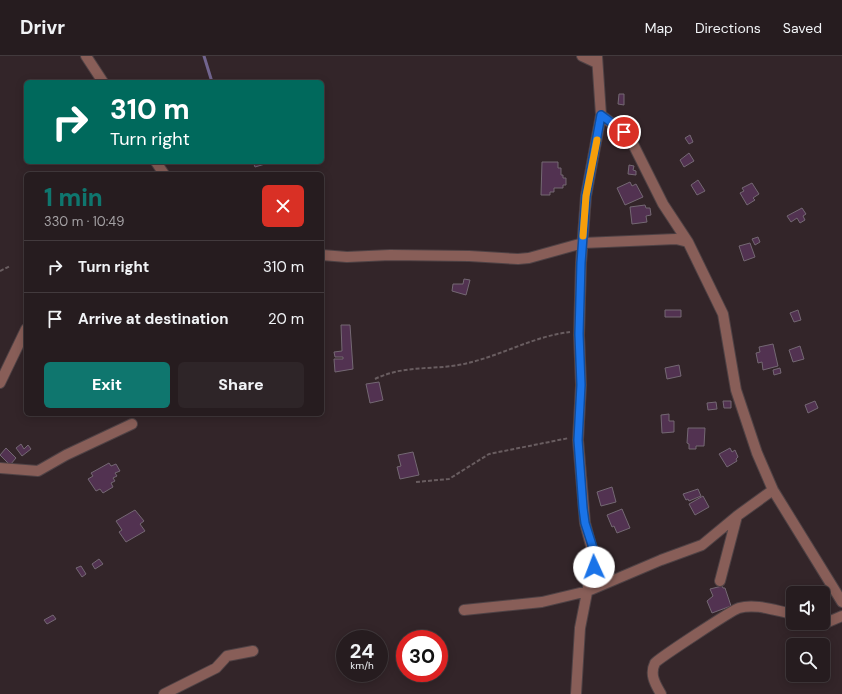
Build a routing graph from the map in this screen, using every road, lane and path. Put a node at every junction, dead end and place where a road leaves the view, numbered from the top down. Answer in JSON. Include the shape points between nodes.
{"nodes":[{"id":1,"x":86,"y":56,"type":"edge"},
{"id":2,"x":582,"y":56,"type":"edge"},
{"id":3,"x":597,"y":59,"type":"edge"},
{"id":4,"x":102,"y":80,"type":"edge"},
{"id":5,"x":601,"y":115,"type":"junction"},
{"id":6,"x":688,"y":242,"type":"junction"},
{"id":7,"x":583,"y":243,"type":"junction"},
{"id":8,"x":324,"y":255,"type":"edge"},
{"id":9,"x":10,"y":266,"type":"dead end"},
{"id":10,"x":0,"y":271,"type":"edge"},
{"id":11,"x":24,"y":333,"type":"edge"},
{"id":12,"x":579,"y":334,"type":"junction"},
{"id":13,"x":375,"y":379,"type":"dead end"},
{"id":14,"x":0,"y":383,"type":"edge"},
{"id":15,"x":132,"y":424,"type":"dead end"},
{"id":16,"x":578,"y":440,"type":"junction"},
{"id":17,"x":0,"y":468,"type":"edge"},
{"id":18,"x":416,"y":482,"type":"dead end"},
{"id":19,"x":773,"y":490,"type":"junction"},
{"id":20,"x":738,"y":516,"type":"junction"},
{"id":21,"x":720,"y":581,"type":"dead end"},
{"id":22,"x":588,"y":591,"type":"junction"},
{"id":23,"x":842,"y":602,"type":"edge"},
{"id":24,"x":464,"y":610,"type":"dead end"},
{"id":25,"x":786,"y":613,"type":"edge"},
{"id":26,"x":842,"y":616,"type":"edge"},
{"id":27,"x":830,"y":621,"type":"edge"},
{"id":28,"x":253,"y":651,"type":"dead end"},
{"id":29,"x":164,"y":694,"type":"edge"},
{"id":30,"x":576,"y":694,"type":"edge"},
{"id":31,"x":661,"y":694,"type":"edge"}],
"edges":[{"from":1,"to":4,"type":"street"},
{"from":2,"to":3,"type":"street"},
{"from":3,"to":5,"type":"street"},
{"from":5,"to":6,"type":"street","via":[[630,138],[663,204]]},
{"from":5,"to":7,"type":"street","via":[[586,196]]},
{"from":6,"to":7,"type":"street","via":[[671,239]]},
{"from":6,"to":19,"type":"street","via":[[723,314],[736,390],[757,453]]},
{"from":7,"to":8,"type":"street","via":[[518,259],[469,256]]},
{"from":7,"to":12,"type":"street"},
{"from":9,"to":10,"type":"path"},
{"from":11,"to":14,"type":"street"},
{"from":12,"to":13,"type":"path","via":[[564,333],[467,364],[387,373]]},
{"from":12,"to":16,"type":"street","via":[[581,385]]},
{"from":15,"to":17,"type":"street","via":[[38,471]]},
{"from":16,"to":18,"type":"path","via":[[562,439],[489,454],[449,479]]},
{"from":16,"to":22,"type":"street","via":[[585,523],[594,557]]},
{"from":19,"to":20,"type":"street"},
{"from":19,"to":23,"type":"street"},
{"from":20,"to":21,"type":"street"},
{"from":20,"to":22,"type":"street","via":[[702,545]]},
{"from":22,"to":24,"type":"street","via":[[542,602]]},
{"from":22,"to":30,"type":"street","via":[[580,628]]},
{"from":25,"to":31,"type":"street","via":[[754,606],[738,608],[708,626],[656,663],[653,671],[654,685]]},
{"from":26,"to":27,"type":"street"},
{"from":28,"to":29,"type":"street","via":[[227,656],[211,671]]}]}
